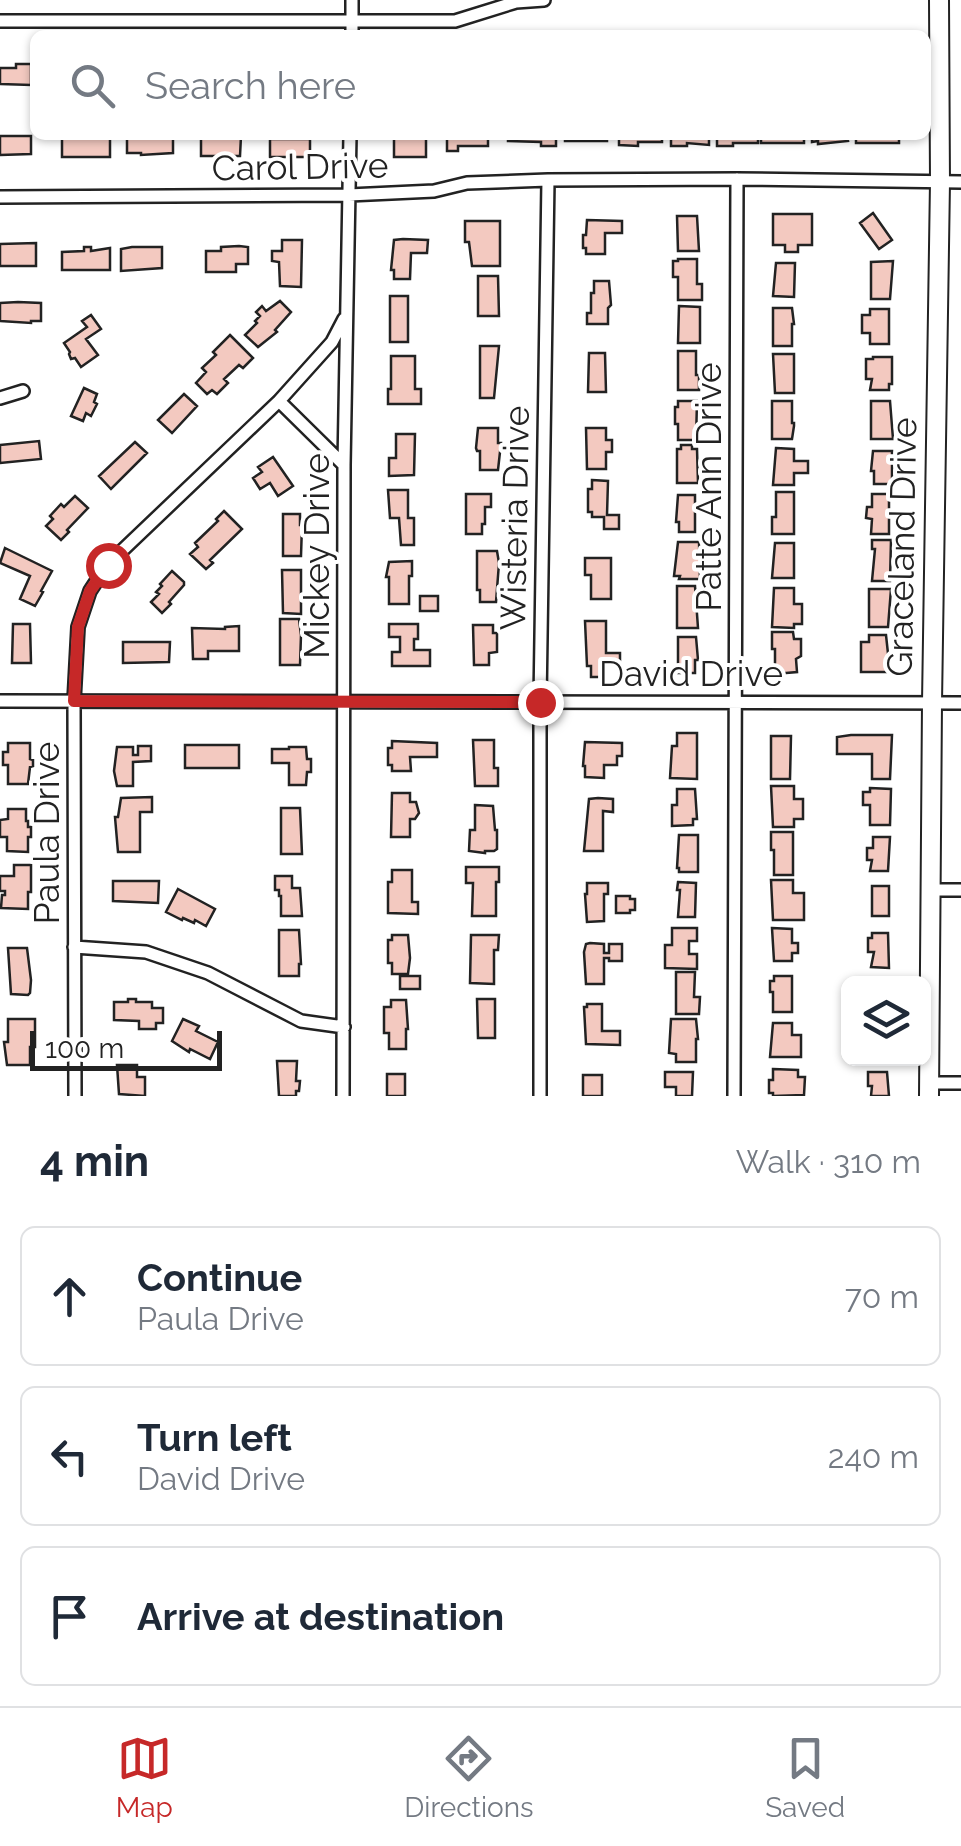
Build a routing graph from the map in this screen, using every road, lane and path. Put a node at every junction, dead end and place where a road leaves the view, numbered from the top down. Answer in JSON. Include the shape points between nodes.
{"nodes":[{"id":1,"x":352,"y":0,"type":"edge"},
{"id":2,"x":544,"y":0,"type":"edge"},
{"id":3,"x":939,"y":0,"type":"edge"},
{"id":4,"x":0,"y":21,"type":"edge"},
{"id":5,"x":352,"y":28,"type":"edge"},
{"id":6,"x":350,"y":140,"type":"edge"},
{"id":7,"x":737,"y":178,"type":"junction"},
{"id":8,"x":548,"y":180,"type":"junction"},
{"id":9,"x":940,"y":182,"type":"junction"},
{"id":10,"x":961,"y":182,"type":"edge"},
{"id":11,"x":349,"y":196,"type":"junction"},
{"id":12,"x":0,"y":197,"type":"edge"},
{"id":13,"x":347,"y":315,"type":"junction"},
{"id":14,"x":23,"y":390,"type":"dead end"},
{"id":15,"x":0,"y":398,"type":"edge"},
{"id":16,"x":279,"y":401,"type":"junction"},
{"id":17,"x":344,"y":465,"type":"junction"},
{"id":18,"x":0,"y":700,"type":"edge"},
{"id":19,"x":74,"y":701,"type":"junction"},
{"id":20,"x":345,"y":702,"type":"junction"},
{"id":21,"x":540,"y":702,"type":"junction"},
{"id":22,"x":735,"y":702,"type":"junction"},
{"id":23,"x":961,"y":702,"type":"edge"},
{"id":24,"x":932,"y":703,"type":"junction"},
{"id":25,"x":930,"y":890,"type":"junction"},
{"id":26,"x":961,"y":890,"type":"edge"},
{"id":27,"x":74,"y":947,"type":"junction"},
{"id":28,"x":344,"y":1027,"type":"junction"},
{"id":29,"x":961,"y":1083,"type":"edge"},
{"id":30,"x":929,"y":1090,"type":"edge"},
{"id":31,"x":74,"y":1096,"type":"edge"},
{"id":32,"x":343,"y":1096,"type":"edge"},
{"id":33,"x":540,"y":1096,"type":"edge"},
{"id":34,"x":734,"y":1096,"type":"edge"}],
"edges":[{"from":1,"to":5,"type":"street"},
{"from":2,"to":5,"type":"street","via":[[454,21]]},
{"from":3,"to":9,"type":"street","name":"Graceland Drive"},
{"from":4,"to":5,"type":"street"},
{"from":6,"to":11,"type":"street","name":"Mickey Drive"},
{"from":7,"to":8,"type":"street","name":"Carol Drive"},
{"from":7,"to":9,"type":"street","name":"Carol Drive"},
{"from":7,"to":22,"type":"street","name":"Patte Ann Drive"},
{"from":8,"to":11,"type":"street","name":"Carol Drive"},
{"from":8,"to":21,"type":"street","name":"Wisteria Drive"},
{"from":9,"to":10,"type":"street","name":"Carol Drive"},
{"from":9,"to":24,"type":"street","name":"Graceland Drive"},
{"from":11,"to":12,"type":"street","name":"Carol Drive"},
{"from":11,"to":13,"type":"street","name":"Mickey Drive"},
{"from":13,"to":16,"type":"street","name":"Paula Drive"},
{"from":13,"to":17,"type":"street","name":"Mickey Drive"},
{"from":14,"to":15,"type":"street"},
{"from":16,"to":17,"type":"street"},
{"from":16,"to":19,"type":"street","name":"Paula Drive","via":[[98,578],[78,627]]},
{"from":17,"to":20,"type":"street","name":"Mickey Drive"},
{"from":18,"to":19,"type":"street","name":"David Drive"},
{"from":19,"to":20,"type":"street","name":"David Drive"},
{"from":19,"to":27,"type":"street","name":"Paula Drive"},
{"from":20,"to":21,"type":"street","name":"David Drive"},
{"from":20,"to":28,"type":"street","name":"Mickey Drive"},
{"from":21,"to":22,"type":"street","name":"David Drive"},
{"from":21,"to":33,"type":"street","name":"Wisteria Drive"},
{"from":22,"to":24,"type":"street","name":"David Drive"},
{"from":22,"to":34,"type":"street","name":"Patte Ann Drive"},
{"from":23,"to":24,"type":"street","name":"David Drive"},
{"from":24,"to":25,"type":"street","name":"Graceland Drive"},
{"from":25,"to":26,"type":"street"},
{"from":25,"to":30,"type":"street","name":"Graceland Drive"},
{"from":27,"to":28,"type":"street","via":[[146,952],[208,973],[301,1021]]},
{"from":27,"to":31,"type":"street","name":"Paula Drive"},
{"from":28,"to":32,"type":"street","name":"Mickey Drive"},
{"from":29,"to":30,"type":"street"}]}
